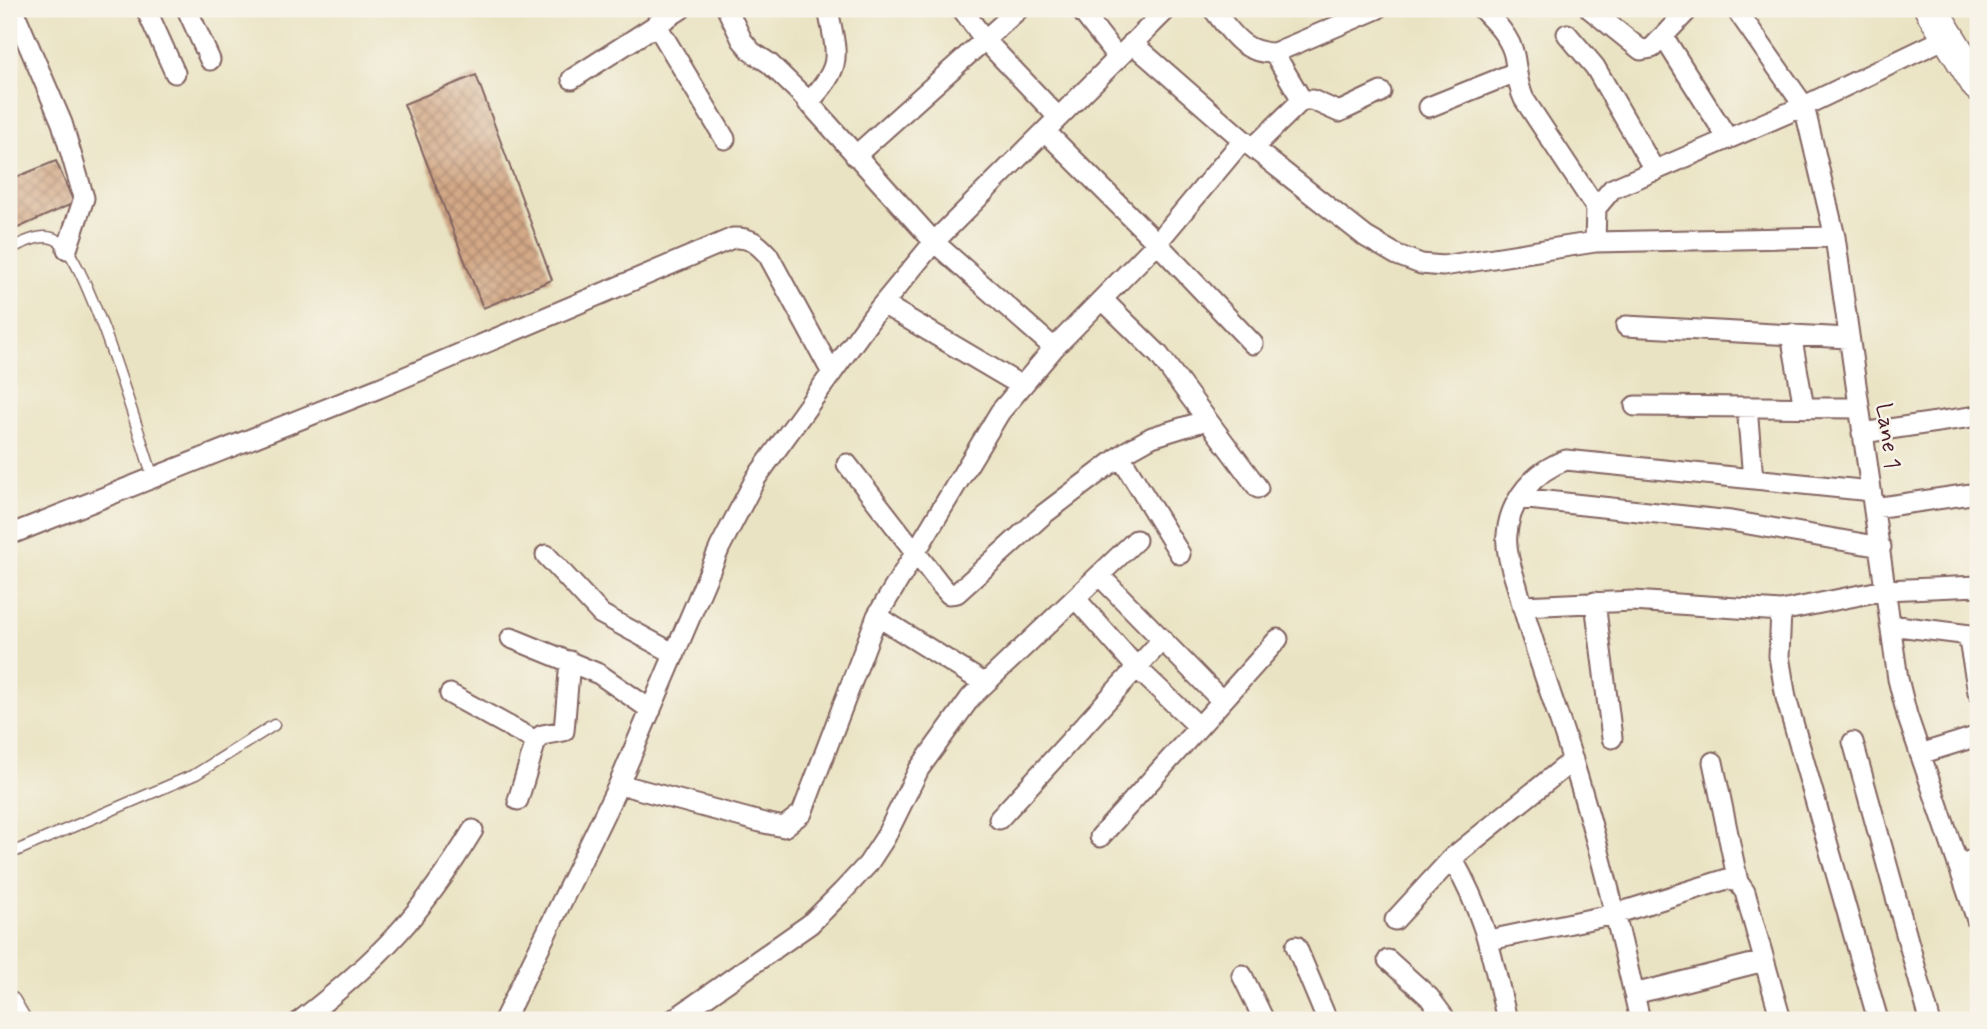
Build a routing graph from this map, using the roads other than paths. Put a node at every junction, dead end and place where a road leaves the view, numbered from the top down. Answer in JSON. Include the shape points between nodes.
{"nodes":[{"id":1,"x":13,"y":9,"type":"edge"},
{"id":2,"x":146,"y":9,"type":"edge"},
{"id":3,"x":187,"y":9,"type":"edge"},
{"id":4,"x":681,"y":9,"type":"edge"},
{"id":5,"x":727,"y":9,"type":"edge"},
{"id":6,"x":828,"y":9,"type":"edge"},
{"id":7,"x":962,"y":9,"type":"edge"},
{"id":8,"x":1019,"y":9,"type":"edge"},
{"id":9,"x":1080,"y":9,"type":"edge"},
{"id":10,"x":1167,"y":9,"type":"edge"},
{"id":11,"x":1213,"y":9,"type":"edge"},
{"id":12,"x":1377,"y":9,"type":"edge"},
{"id":13,"x":1482,"y":9,"type":"edge"},
{"id":14,"x":1590,"y":9,"type":"edge"},
{"id":15,"x":1689,"y":9,"type":"edge"},
{"id":16,"x":1736,"y":9,"type":"edge"},
{"id":17,"x":1941,"y":17,"type":"edge"},
{"id":18,"x":656,"y":23,"type":"junction"},
{"id":19,"x":1567,"y":34,"type":"dead end"},
{"id":20,"x":1663,"y":36,"type":"junction"},
{"id":21,"x":984,"y":39,"type":"junction"},
{"id":22,"x":1132,"y":43,"type":"junction"},
{"id":23,"x":1274,"y":53,"type":"junction"},
{"id":24,"x":1118,"y":58,"type":"junction"},
{"id":25,"x":210,"y":60,"type":"dead end"},
{"id":26,"x":1516,"y":72,"type":"junction"},
{"id":27,"x":175,"y":73,"type":"dead end"},
{"id":28,"x":572,"y":79,"type":"dead end"},
{"id":29,"x":1978,"y":85,"type":"edge"},
{"id":30,"x":1381,"y":92,"type":"dead end"},
{"id":31,"x":1301,"y":100,"type":"junction"},
{"id":32,"x":808,"y":103,"type":"junction"},
{"id":33,"x":1804,"y":106,"type":"junction"},
{"id":34,"x":1429,"y":107,"type":"dead end"},
{"id":35,"x":1051,"y":124,"type":"junction"},
{"id":36,"x":725,"y":139,"type":"dead end"},
{"id":37,"x":1728,"y":139,"type":"junction"},
{"id":38,"x":1248,"y":144,"type":"junction"},
{"id":39,"x":855,"y":156,"type":"junction"},
{"id":40,"x":1656,"y":171,"type":"junction"},
{"id":41,"x":1597,"y":208,"type":"junction"},
{"id":42,"x":1835,"y":237,"type":"junction"},
{"id":43,"x":934,"y":242,"type":"junction"},
{"id":44,"x":1595,"y":242,"type":"junction"},
{"id":45,"x":1157,"y":243,"type":"junction"},
{"id":46,"x":9,"y":249,"type":"edge"},
{"id":47,"x":66,"y":249,"type":"junction"},
{"id":48,"x":1102,"y":299,"type":"junction"},
{"id":49,"x":883,"y":304,"type":"junction"},
{"id":50,"x":1626,"y":326,"type":"dead end"},
{"id":51,"x":1791,"y":334,"type":"junction"},
{"id":52,"x":1849,"y":338,"type":"junction"},
{"id":53,"x":1253,"y":344,"type":"dead end"},
{"id":54,"x":1054,"y":348,"type":"junction"},
{"id":55,"x":832,"y":373,"type":"junction"},
{"id":56,"x":1022,"y":386,"type":"junction"},
{"id":57,"x":1635,"y":406,"type":"dead end"},
{"id":58,"x":1747,"y":407,"type":"junction"},
{"id":59,"x":1804,"y":408,"type":"junction"},
{"id":60,"x":1858,"y":408,"type":"junction"},
{"id":61,"x":1978,"y":415,"type":"edge"},
{"id":62,"x":1207,"y":420,"type":"junction"},
{"id":63,"x":1862,"y":433,"type":"junction"},
{"id":64,"x":1120,"y":456,"type":"junction"},
{"id":65,"x":847,"y":464,"type":"dead end"},
{"id":66,"x":153,"y":477,"type":"junction"},
{"id":67,"x":1753,"y":479,"type":"junction"},
{"id":68,"x":1258,"y":488,"type":"dead end"},
{"id":69,"x":1978,"y":494,"type":"edge"},
{"id":70,"x":1519,"y":498,"type":"junction"},
{"id":71,"x":1872,"y":499,"type":"junction"},
{"id":72,"x":9,"y":535,"type":"edge"},
{"id":73,"x":1136,"y":540,"type":"dead end"},
{"id":74,"x":1881,"y":547,"type":"junction"},
{"id":75,"x":915,"y":552,"type":"junction"},
{"id":76,"x":1180,"y":554,"type":"dead end"},
{"id":77,"x":546,"y":555,"type":"dead end"},
{"id":78,"x":1100,"y":576,"type":"junction"},
{"id":79,"x":1978,"y":586,"type":"edge"},
{"id":80,"x":1885,"y":590,"type":"junction"},
{"id":81,"x":1076,"y":599,"type":"junction"},
{"id":82,"x":1595,"y":602,"type":"junction"},
{"id":83,"x":1522,"y":606,"type":"junction"},
{"id":84,"x":1781,"y":611,"type":"junction"},
{"id":85,"x":877,"y":616,"type":"junction"},
{"id":86,"x":1890,"y":625,"type":"junction"},
{"id":87,"x":1973,"y":636,"type":"edge"},
{"id":88,"x":511,"y":638,"type":"dead end"},
{"id":89,"x":1278,"y":639,"type":"dead end"},
{"id":90,"x":1162,"y":640,"type":"junction"},
{"id":91,"x":675,"y":654,"type":"junction"},
{"id":92,"x":570,"y":661,"type":"junction"},
{"id":93,"x":1137,"y":668,"type":"junction"},
{"id":94,"x":984,"y":683,"type":"junction"},
{"id":95,"x":1978,"y":692,"type":"edge"},
{"id":96,"x":450,"y":694,"type":"dead end"},
{"id":97,"x":1221,"y":700,"type":"junction"},
{"id":98,"x":651,"y":710,"type":"junction"},
{"id":99,"x":274,"y":725,"type":"dead end"},
{"id":100,"x":1198,"y":726,"type":"junction"},
{"id":101,"x":1978,"y":736,"type":"edge"},
{"id":102,"x":1612,"y":738,"type":"dead end"},
{"id":103,"x":536,"y":741,"type":"junction"},
{"id":104,"x":1853,"y":742,"type":"dead end"},
{"id":105,"x":1920,"y":754,"type":"junction"},
{"id":106,"x":1573,"y":760,"type":"junction"},
{"id":107,"x":1713,"y":762,"type":"dead end"},
{"id":108,"x":619,"y":784,"type":"junction"},
{"id":109,"x":518,"y":800,"type":"dead end"},
{"id":110,"x":999,"y":819,"type":"dead end"},
{"id":111,"x":473,"y":830,"type":"dead end"},
{"id":112,"x":1100,"y":836,"type":"dead end"},
{"id":113,"x":9,"y":855,"type":"edge"},
{"id":114,"x":1452,"y":858,"type":"junction"},
{"id":115,"x":1978,"y":858,"type":"edge"},
{"id":116,"x":1958,"y":865,"type":"junction"},
{"id":117,"x":1738,"y":882,"type":"junction"},
{"id":118,"x":1615,"y":914,"type":"junction"},
{"id":119,"x":1395,"y":920,"type":"dead end"},
{"id":120,"x":1978,"y":923,"type":"edge"},
{"id":121,"x":1489,"y":940,"type":"junction"},
{"id":122,"x":1296,"y":946,"type":"dead end"},
{"id":123,"x":1388,"y":960,"type":"dead end"},
{"id":124,"x":1764,"y":961,"type":"junction"},
{"id":125,"x":1242,"y":975,"type":"dead end"},
{"id":126,"x":1634,"y":994,"type":"junction"},
{"id":127,"x":9,"y":1003,"type":"edge"},
{"id":128,"x":19,"y":1020,"type":"edge"},
{"id":129,"x":301,"y":1020,"type":"edge"},
{"id":130,"x":504,"y":1020,"type":"edge"},
{"id":131,"x":673,"y":1020,"type":"edge"},
{"id":132,"x":1264,"y":1020,"type":"edge"},
{"id":133,"x":1327,"y":1020,"type":"edge"},
{"id":134,"x":1447,"y":1020,"type":"edge"},
{"id":135,"x":1507,"y":1020,"type":"edge"},
{"id":136,"x":1640,"y":1020,"type":"edge"},
{"id":137,"x":1781,"y":1020,"type":"edge"},
{"id":138,"x":1878,"y":1020,"type":"edge"},
{"id":139,"x":1930,"y":1020,"type":"edge"}],
"edges":[{"from":1,"to":47,"type":"street","via":[[62,123],[85,198]]},
{"from":2,"to":27,"type":"street"},
{"from":3,"to":25,"type":"street"},
{"from":4,"to":18,"type":"street"},
{"from":5,"to":32,"type":"street","via":[[752,52]]},
{"from":6,"to":32,"type":"street","via":[[835,70]]},
{"from":7,"to":21,"type":"street"},
{"from":8,"to":21,"type":"street"},
{"from":9,"to":24,"type":"street"},
{"from":10,"to":22,"type":"street"},
{"from":11,"to":23,"type":"street","via":[[1242,43],[1256,53]]},
{"from":12,"to":23,"type":"street"},
{"from":13,"to":26,"type":"street","via":[[1506,37]]},
{"from":14,"to":20,"type":"street","via":[[1641,50],[1652,48]]},
{"from":15,"to":20,"type":"street"},
{"from":16,"to":33,"type":"street"},
{"from":17,"to":29,"type":"highway"},
{"from":17,"to":33,"type":"street"},
{"from":18,"to":28,"type":"street"},
{"from":18,"to":36,"type":"street"},
{"from":19,"to":40,"type":"street","via":[[1595,67]]},
{"from":20,"to":37,"type":"street"},
{"from":21,"to":35,"type":"street"},
{"from":21,"to":39,"type":"street"},
{"from":22,"to":24,"type":"street"},
{"from":22,"to":38,"type":"street"},
{"from":23,"to":31,"type":"street"},
{"from":24,"to":35,"type":"street"},
{"from":26,"to":34,"type":"street"},
{"from":26,"to":41,"type":"street","via":[[1524,99]]},
{"from":30,"to":31,"type":"street","via":[[1339,112]]},
{"from":31,"to":38,"type":"street"},
{"from":32,"to":39,"type":"street"},
{"from":33,"to":37,"type":"street"},
{"from":33,"to":42,"type":"street","name":"Lane 1"},
{"from":35,"to":43,"type":"street"},
{"from":35,"to":45,"type":"street"},
{"from":37,"to":40,"type":"street"},
{"from":38,"to":44,"type":"street","via":[[1366,237],[1421,264],[1443,266]]},
{"from":38,"to":45,"type":"street"},
{"from":39,"to":43,"type":"street"},
{"from":40,"to":41,"type":"street","via":[[1612,189]]},
{"from":41,"to":44,"type":"street"},
{"from":42,"to":44,"type":"street"},
{"from":42,"to":52,"type":"street","name":"Lane 1"},
{"from":43,"to":49,"type":"street"},
{"from":43,"to":54,"type":"street"},
{"from":45,"to":48,"type":"street"},
{"from":45,"to":53,"type":"street"},
{"from":46,"to":47,"type":"lane","via":[[37,237],[50,237]]},
{"from":47,"to":66,"type":"lane","via":[[93,301]]},
{"from":48,"to":54,"type":"street"},
{"from":48,"to":62,"type":"street","via":[[1159,355]]},
{"from":49,"to":55,"type":"street"},
{"from":49,"to":56,"type":"street"},
{"from":50,"to":51,"type":"street"},
{"from":51,"to":52,"type":"street"},
{"from":51,"to":59,"type":"street"},
{"from":52,"to":60,"type":"street","name":"Lane 1"},
{"from":54,"to":56,"type":"street"},
{"from":55,"to":66,"type":"street","via":[[768,256],[756,242],[733,238]]},
{"from":55,"to":91,"type":"street","via":[[737,512]]},
{"from":56,"to":75,"type":"street","via":[[1000,412]]},
{"from":57,"to":58,"type":"street"},
{"from":58,"to":59,"type":"street"},
{"from":58,"to":67,"type":"street"},
{"from":59,"to":60,"type":"street"},
{"from":60,"to":63,"type":"street","name":"Lane 1"},
{"from":61,"to":63,"type":"street"},
{"from":62,"to":64,"type":"street","via":[[1152,437]]},
{"from":62,"to":68,"type":"street"},
{"from":63,"to":71,"type":"street","name":"Lane 1"},
{"from":64,"to":75,"type":"street","via":[[1037,520],[957,593],[949,594]]},
{"from":64,"to":76,"type":"street"},
{"from":65,"to":75,"type":"street"},
{"from":66,"to":72,"type":"street"},
{"from":67,"to":70,"type":"street","via":[[1566,460],[1537,474]]},
{"from":67,"to":71,"type":"street"},
{"from":69,"to":71,"type":"street"},
{"from":70,"to":74,"type":"street","via":[[1731,521]]},
{"from":70,"to":83,"type":"street","via":[[1507,535]]},
{"from":71,"to":74,"type":"street","name":"Lane 1"},
{"from":73,"to":78,"type":"street"},
{"from":74,"to":80,"type":"street","name":"Lane 1"},
{"from":75,"to":85,"type":"street"},
{"from":77,"to":91,"type":"street","via":[[601,614]]},
{"from":78,"to":81,"type":"street"},
{"from":78,"to":90,"type":"street"},
{"from":79,"to":80,"type":"street"},
{"from":80,"to":84,"type":"street"},
{"from":80,"to":86,"type":"street","name":"Lane 1"},
{"from":81,"to":93,"type":"street"},
{"from":81,"to":94,"type":"street"},
{"from":82,"to":83,"type":"street"},
{"from":82,"to":84,"type":"street"},
{"from":82,"to":102,"type":"street"},
{"from":83,"to":106,"type":"street"},
{"from":84,"to":138,"type":"street","via":[[1779,656],[1786,698]]},
{"from":85,"to":94,"type":"street"},
{"from":85,"to":108,"type":"street","via":[[802,813],[793,822],[785,827],[764,823]]},
{"from":86,"to":87,"type":"street"},
{"from":86,"to":105,"type":"street","name":"Lane 1","via":[[1898,679]]},
{"from":87,"to":95,"type":"street"},
{"from":88,"to":92,"type":"street"},
{"from":89,"to":97,"type":"street"},
{"from":90,"to":93,"type":"street"},
{"from":90,"to":97,"type":"street"},
{"from":91,"to":98,"type":"street"},
{"from":92,"to":98,"type":"street","via":[[599,674]]},
{"from":92,"to":103,"type":"street","via":[[564,731],[542,735]]},
{"from":93,"to":100,"type":"street"},
{"from":93,"to":110,"type":"street"},
{"from":94,"to":131,"type":"street","via":[[919,769],[868,864],[810,924]]},
{"from":96,"to":103,"type":"street"},
{"from":97,"to":100,"type":"street"},
{"from":98,"to":108,"type":"street"},
{"from":99,"to":113,"type":"lane","via":[[196,774]]},
{"from":100,"to":112,"type":"street"},
{"from":101,"to":105,"type":"street"},
{"from":103,"to":109,"type":"street"},
{"from":104,"to":139,"type":"street"},
{"from":105,"to":116,"type":"street","name":"Lane 1"},
{"from":106,"to":114,"type":"street"},
{"from":106,"to":118,"type":"street"},
{"from":107,"to":117,"type":"street"},
{"from":108,"to":130,"type":"street"},
{"from":111,"to":129,"type":"street","via":[[439,886],[399,935],[354,979]]},
{"from":114,"to":119,"type":"street"},
{"from":114,"to":121,"type":"street","via":[[1473,894]]},
{"from":115,"to":116,"type":"street"},
{"from":116,"to":120,"type":"street","name":"Lane 1"},
{"from":117,"to":118,"type":"street","via":[[1727,879]]},
{"from":117,"to":124,"type":"street","via":[[1745,892]]},
{"from":118,"to":121,"type":"street"},
{"from":118,"to":126,"type":"street"},
{"from":121,"to":135,"type":"street"},
{"from":122,"to":133,"type":"street"},
{"from":123,"to":134,"type":"street"},
{"from":124,"to":126,"type":"street"},
{"from":124,"to":137,"type":"street"},
{"from":125,"to":132,"type":"street"},
{"from":126,"to":136,"type":"street"},
{"from":127,"to":128,"type":"street"}]}
